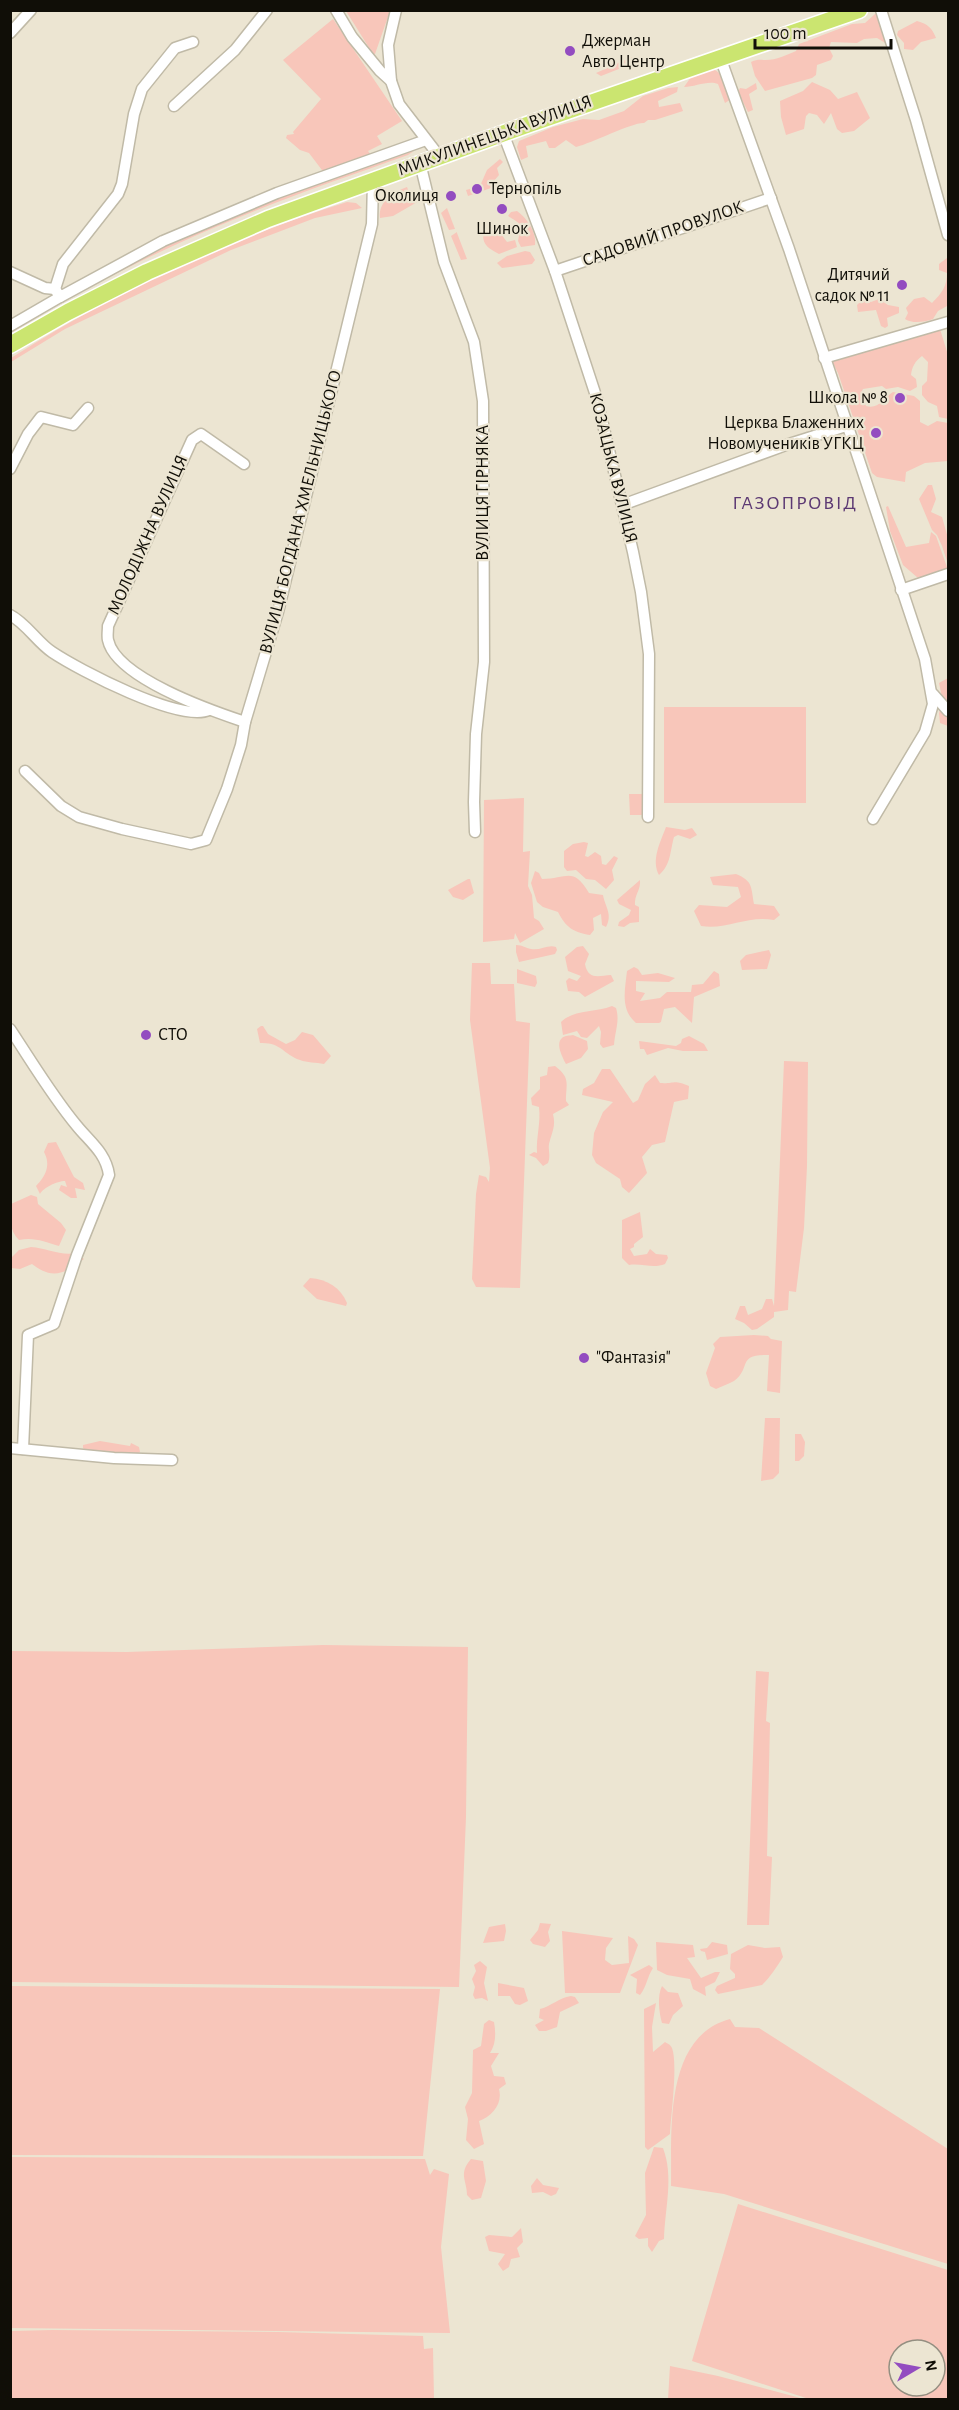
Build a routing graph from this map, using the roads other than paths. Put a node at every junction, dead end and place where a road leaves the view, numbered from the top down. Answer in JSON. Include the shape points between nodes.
{"nodes":[{"id":1,"x":31,"y":10,"type":"edge"},
{"id":2,"x":267,"y":10,"type":"edge"},
{"id":3,"x":336,"y":10,"type":"edge"},
{"id":4,"x":396,"y":10,"type":"edge"},
{"id":5,"x":859,"y":10,"type":"edge"},
{"id":6,"x":881,"y":10,"type":"edge"},
{"id":7,"x":10,"y":33,"type":"edge"},
{"id":8,"x":194,"y":42,"type":"dead end"},
{"id":9,"x":720,"y":57,"type":"junction"},
{"id":10,"x":391,"y":81,"type":"junction"},
{"id":11,"x":174,"y":106,"type":"dead end"},
{"id":12,"x":503,"y":133,"type":"junction"},
{"id":13,"x":426,"y":140,"type":"junction"},
{"id":14,"x":439,"y":156,"type":"junction"},
{"id":15,"x":420,"y":163,"type":"junction"},
{"id":16,"x":373,"y":180,"type":"junction"},
{"id":17,"x":771,"y":198,"type":"junction"},
{"id":18,"x":948,"y":235,"type":"edge"},
{"id":19,"x":555,"y":271,"type":"junction"},
{"id":20,"x":10,"y":272,"type":"edge"},
{"id":21,"x":58,"y":293,"type":"junction"},
{"id":22,"x":948,"y":322,"type":"edge"},
{"id":23,"x":10,"y":326,"type":"edge"},
{"id":24,"x":10,"y":345,"type":"edge"},
{"id":25,"x":824,"y":358,"type":"junction"},
{"id":26,"x":88,"y":408,"type":"dead end"},
{"id":27,"x":846,"y":426,"type":"junction"},
{"id":28,"x":244,"y":464,"type":"dead end"},
{"id":29,"x":10,"y":469,"type":"edge"},
{"id":30,"x":622,"y":505,"type":"junction"},
{"id":31,"x":948,"y":574,"type":"edge"},
{"id":32,"x":902,"y":590,"type":"junction"},
{"id":33,"x":10,"y":615,"type":"edge"},
{"id":34,"x":933,"y":693,"type":"junction"},
{"id":35,"x":210,"y":710,"type":"junction"},
{"id":36,"x":948,"y":711,"type":"edge"},
{"id":37,"x":245,"y":722,"type":"junction"},
{"id":38,"x":25,"y":771,"type":"dead end"},
{"id":39,"x":648,"y":817,"type":"dead end"},
{"id":40,"x":873,"y":819,"type":"dead end"},
{"id":41,"x":475,"y":832,"type":"dead end"},
{"id":42,"x":10,"y":1029,"type":"edge"},
{"id":43,"x":10,"y":1448,"type":"edge"},
{"id":44,"x":23,"y":1449,"type":"junction"},
{"id":45,"x":172,"y":1460,"type":"dead end"}],
"edges":[{"from":1,"to":7,"type":"street"},
{"from":2,"to":11,"type":"street","via":[[235,50]]},
{"from":3,"to":10,"type":"street","via":[[352,37]]},
{"from":4,"to":10,"type":"street","via":[[388,45]]},
{"from":5,"to":9,"type":"highway","name":"МИКУЛИНЕЦЬКА ВУЛИЦЯ"},
{"from":6,"to":18,"type":"street"},
{"from":8,"to":21,"type":"street","via":[[175,48],[142,89],[118,194],[63,264]]},
{"from":9,"to":12,"type":"highway","name":"МИКУЛИНЕЦЬКА ВУЛИЦЯ"},
{"from":9,"to":17,"type":"street"},
{"from":10,"to":13,"type":"street","via":[[399,105]]},
{"from":12,"to":14,"type":"highway","name":"МИКУЛИНЕЦЬКА ВУЛИЦЯ"},
{"from":12,"to":19,"type":"street","name":"КОЗАЦЬКА ВУЛИЦЯ"},
{"from":13,"to":14,"type":"street"},
{"from":13,"to":21,"type":"street","via":[[277,193],[163,241]]},
{"from":14,"to":15,"type":"highway","name":"МИКУЛИНЕЦЬКА ВУЛИЦЯ"},
{"from":15,"to":16,"type":"highway","name":"МИКУЛИНЕЦЬКА ВУЛИЦЯ"},
{"from":15,"to":41,"type":"street","name":"ВУЛИЦЯ ГІРНЯКА","via":[[444,262],[474,342],[483,401],[484,662],[476,734]]},
{"from":16,"to":24,"type":"highway","name":"МИКУЛИНЕЦЬКА ВУЛИЦЯ","via":[[268,219],[147,272]]},
{"from":16,"to":37,"type":"street","name":"ВУЛИЦЯ БОГДАНА ХМЕЛЬНИЦЬКОГО","via":[[374,211],[361,272],[278,612]]},
{"from":17,"to":19,"type":"street","name":"САДОВИЙ ПРОВУЛОК"},
{"from":17,"to":25,"type":"street"},
{"from":19,"to":30,"type":"street","name":"КОЗАЦЬКА ВУЛИЦЯ","via":[[597,399]]},
{"from":20,"to":21,"type":"street"},
{"from":21,"to":23,"type":"street"},
{"from":22,"to":25,"type":"street"},
{"from":25,"to":27,"type":"street"},
{"from":26,"to":29,"type":"street","via":[[73,425],[41,417]]},
{"from":27,"to":30,"type":"street"},
{"from":27,"to":32,"type":"street"},
{"from":28,"to":35,"type":"street","name":"МОЛОДІЖНА ВУЛИЦЯ","via":[[201,434],[192,440],[108,626],[108,641],[123,663],[168,691]]},
{"from":30,"to":39,"type":"street","name":"КОЗАЦЬКА ВУЛИЦЯ","via":[[641,592],[649,654]]},
{"from":31,"to":32,"type":"street"},
{"from":32,"to":34,"type":"street","via":[[926,659]]},
{"from":33,"to":35,"type":"street","via":[[52,652],[112,685],[169,707],[202,713]]},
{"from":34,"to":36,"type":"street"},
{"from":34,"to":40,"type":"street","via":[[924,732]]},
{"from":35,"to":37,"type":"street","name":"МОЛОДІЖНА ВУЛИЦЯ"},
{"from":37,"to":38,"type":"street","name":"ВУЛИЦЯ БОГДАНА ХМЕЛЬНИЦЬКОГО","via":[[227,789],[206,840],[191,844],[79,817],[61,806]]},
{"from":42,"to":44,"type":"street","via":[[77,1126],[96,1146],[108,1165],[109,1175],[54,1324],[28,1335]]},
{"from":43,"to":44,"type":"street"},
{"from":44,"to":45,"type":"street"}]}
